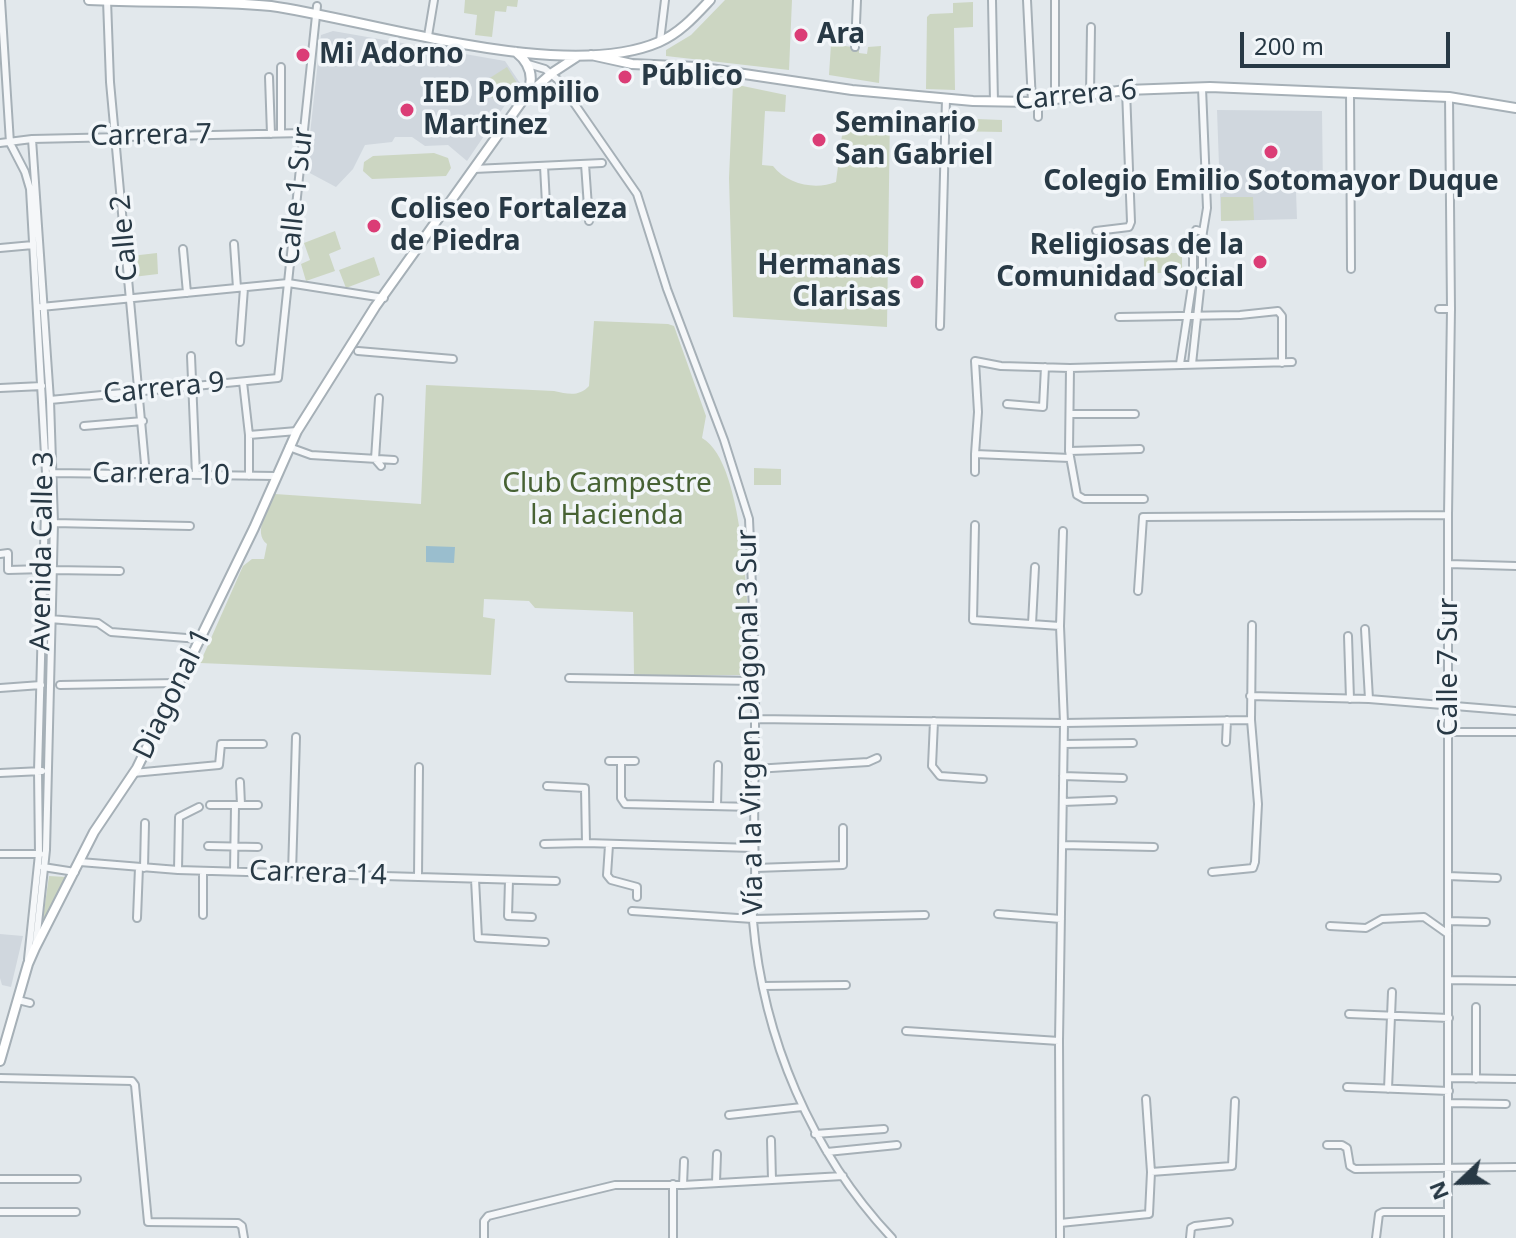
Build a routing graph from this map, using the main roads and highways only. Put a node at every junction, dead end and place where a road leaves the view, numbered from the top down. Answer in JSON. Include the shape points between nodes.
{"nodes":[{"id":1,"x":89,"y":0,"type":"edge"},
{"id":2,"x":107,"y":0,"type":"edge"},
{"id":3,"x":710,"y":0,"type":"edge"},
{"id":4,"x":214,"y":1,"type":"edge"},
{"id":5,"x":657,"y":43,"type":"junction"},
{"id":6,"x":516,"y":51,"type":"junction"},
{"id":7,"x":591,"y":55,"type":"junction"},
{"id":8,"x":578,"y":56,"type":"junction"},
{"id":9,"x":658,"y":65,"type":"junction"},
{"id":10,"x":525,"y":97,"type":"junction"},
{"id":11,"x":1516,"y":108,"type":"edge"},
{"id":12,"x":1,"y":1057,"type":"edge"}],
"edges":[{"from":1,"to":2,"type":"main road","name":"Carrera 6"},
{"from":2,"to":4,"type":"main road","name":"Carrera 6"},
{"from":3,"to":5,"type":"main road","name":"Carrera 6","via":[[693,19]]},
{"from":4,"to":6,"type":"main road","name":"Carrera 6","via":[[317,9]]},
{"from":5,"to":7,"type":"main road","name":"Carrera 6"},
{"from":5,"to":9,"type":"main road","via":[[648,56]]},
{"from":6,"to":8,"type":"main road","name":"Carrera 6"},
{"from":6,"to":10,"type":"main road","via":[[528,64],[531,83]]},
{"from":7,"to":8,"type":"main road","name":"Carrera 6"},
{"from":7,"to":9,"type":"main road","name":"Carrera 6"},
{"from":8,"to":10,"type":"main road","name":"Diagonal 1"},
{"from":9,"to":11,"type":"main road","name":"Carrera 6","via":[[994,102],[1202,88],[1449,97]]},
{"from":10,"to":12,"type":"main road","name":"Diagonal 1","via":[[375,307],[297,431],[133,773],[94,832],[35,948]]}]}
